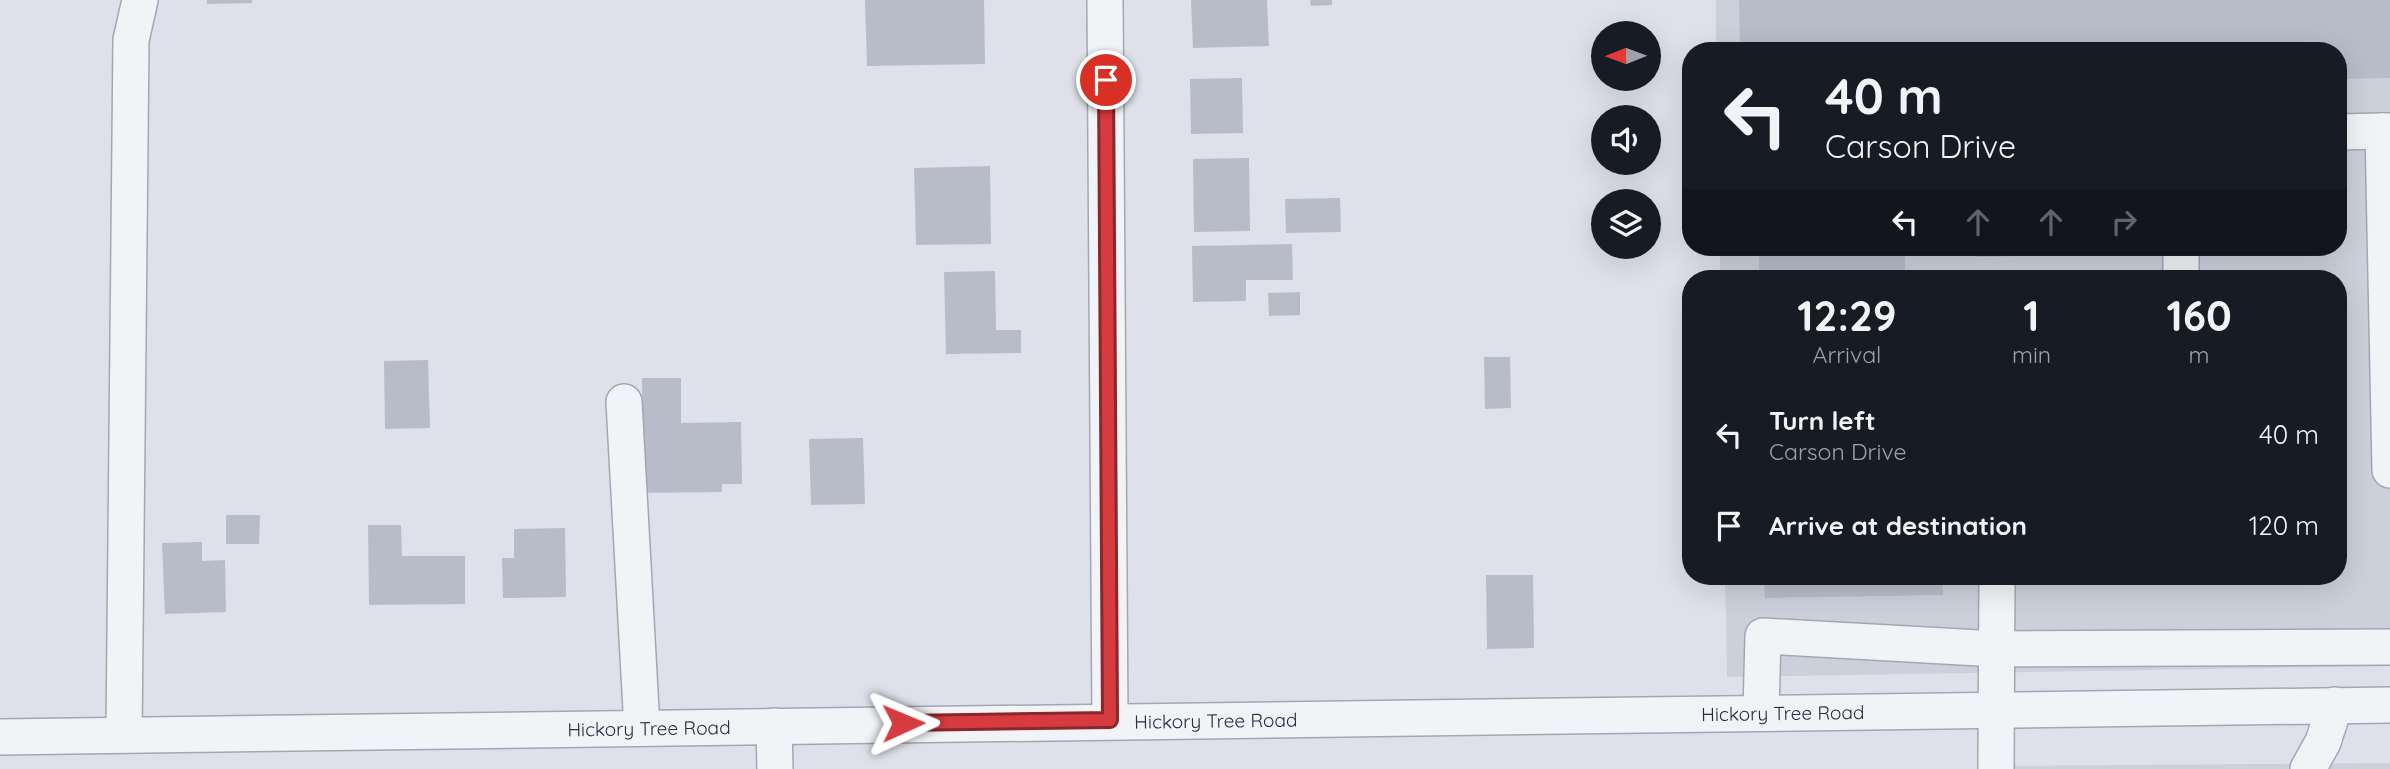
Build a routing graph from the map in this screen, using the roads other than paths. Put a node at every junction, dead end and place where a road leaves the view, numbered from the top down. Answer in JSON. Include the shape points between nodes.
{"nodes":[{"id":1,"x":140,"y":0,"type":"edge"},
{"id":2,"x":1105,"y":0,"type":"edge"},
{"id":3,"x":2387,"y":131,"type":"edge"},
{"id":4,"x":2347,"y":132,"type":"edge"},
{"id":5,"x":2388,"y":250,"type":"edge"},
{"id":6,"x":2389,"y":396,"type":"edge"},
{"id":7,"x":624,"y":402,"type":"dead end"},
{"id":8,"x":2390,"y":470,"type":"edge"},
{"id":9,"x":1997,"y":585,"type":"edge"},
{"id":10,"x":2390,"y":647,"type":"edge"},
{"id":11,"x":2192,"y":648,"type":"junction"},
{"id":12,"x":1997,"y":649,"type":"junction"},
{"id":13,"x":2194,"y":705,"type":"junction"},
{"id":14,"x":2335,"y":705,"type":"junction"},
{"id":15,"x":2390,"y":705,"type":"edge"},
{"id":16,"x":1996,"y":709,"type":"junction"},
{"id":17,"x":1760,"y":712,"type":"junction"},
{"id":18,"x":1110,"y":720,"type":"junction"},
{"id":19,"x":774,"y":726,"type":"junction"},
{"id":20,"x":642,"y":727,"type":"junction"},
{"id":21,"x":124,"y":735,"type":"junction"},
{"id":22,"x":0,"y":737,"type":"edge"},
{"id":23,"x":775,"y":769,"type":"edge"},
{"id":24,"x":1996,"y":769,"type":"edge"},
{"id":25,"x":2308,"y":769,"type":"edge"}],
"edges":[{"from":1,"to":21,"type":"street","via":[[131,40]]},
{"from":2,"to":18,"type":"street"},
{"from":3,"to":4,"type":"street"},
{"from":3,"to":5,"type":"street"},
{"from":5,"to":6,"type":"street"},
{"from":6,"to":8,"type":"street"},
{"from":7,"to":20,"type":"street"},
{"from":9,"to":12,"type":"street"},
{"from":10,"to":11,"type":"street"},
{"from":11,"to":12,"type":"street"},
{"from":11,"to":13,"type":"street"},
{"from":12,"to":16,"type":"street"},
{"from":12,"to":17,"type":"street","via":[[1763,636]]},
{"from":13,"to":14,"type":"street","name":"Hickory Tree Road"},
{"from":13,"to":16,"type":"street","name":"Hickory Tree Road"},
{"from":14,"to":15,"type":"street","name":"Hickory Tree Road"},
{"from":14,"to":25,"type":"street"},
{"from":16,"to":17,"type":"street","name":"Hickory Tree Road"},
{"from":16,"to":24,"type":"street"},
{"from":17,"to":18,"type":"street","name":"Hickory Tree Road"},
{"from":18,"to":19,"type":"street","name":"Hickory Tree Road"},
{"from":19,"to":20,"type":"street","name":"Hickory Tree Road"},
{"from":19,"to":23,"type":"street"},
{"from":20,"to":21,"type":"street","name":"Hickory Tree Road"},
{"from":21,"to":22,"type":"street","name":"Hickory Tree Road"}]}
